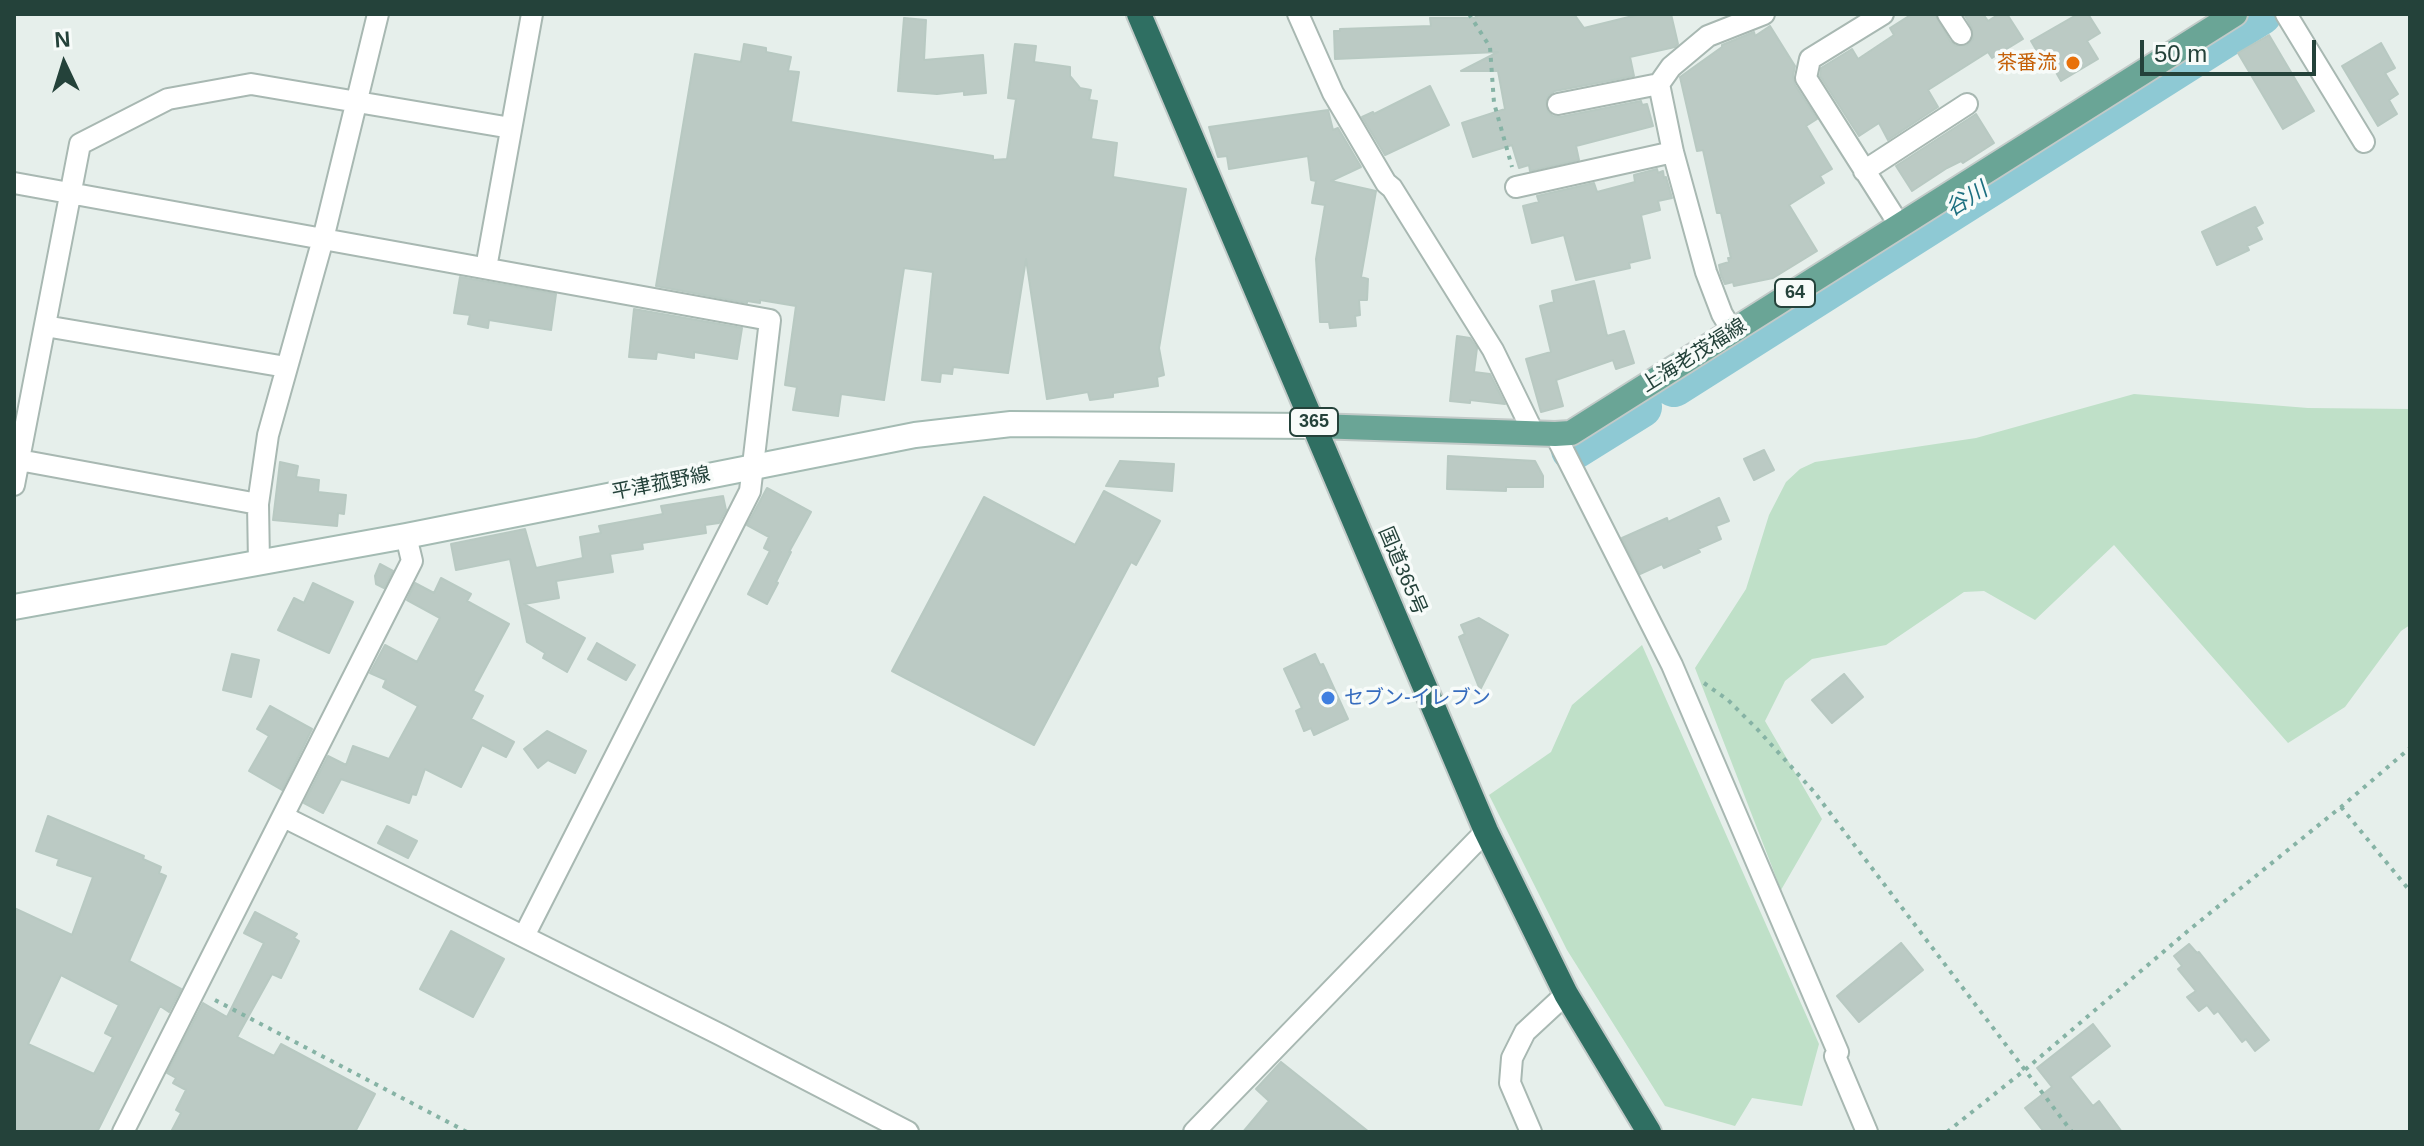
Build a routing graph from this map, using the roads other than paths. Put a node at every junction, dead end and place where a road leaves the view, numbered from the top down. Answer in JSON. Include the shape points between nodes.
{"nodes":[{"id":1,"x":378,"y":14,"type":"edge"},
{"id":2,"x":532,"y":14,"type":"edge"},
{"id":3,"x":1139,"y":14,"type":"edge"},
{"id":4,"x":1298,"y":14,"type":"edge"},
{"id":5,"x":1764,"y":14,"type":"edge"},
{"id":6,"x":1883,"y":14,"type":"edge"},
{"id":7,"x":1948,"y":14,"type":"edge"},
{"id":8,"x":2235,"y":14,"type":"edge"},
{"id":9,"x":2286,"y":14,"type":"edge"},
{"id":10,"x":1961,"y":34,"type":"dead end"},
{"id":11,"x":1659,"y":84,"type":"junction"},
{"id":12,"x":358,"y":103,"type":"junction"},
{"id":13,"x":1558,"y":104,"type":"dead end"},
{"id":14,"x":1967,"y":104,"type":"dead end"},
{"id":15,"x":511,"y":128,"type":"junction"},
{"id":16,"x":2364,"y":142,"type":"dead end"},
{"id":17,"x":1673,"y":152,"type":"junction"},
{"id":18,"x":1864,"y":171,"type":"junction"},
{"id":19,"x":14,"y":183,"type":"edge"},
{"id":20,"x":1516,"y":187,"type":"road end"},
{"id":21,"x":71,"y":193,"type":"junction"},
{"id":22,"x":1900,"y":226,"type":"junction"},
{"id":23,"x":323,"y":239,"type":"junction"},
{"id":24,"x":486,"y":268,"type":"junction"},
{"id":25,"x":45,"y":326,"type":"junction"},
{"id":26,"x":1733,"y":332,"type":"junction"},
{"id":27,"x":286,"y":367,"type":"junction"},
{"id":28,"x":1315,"y":426,"type":"junction"},
{"id":29,"x":1544,"y":434,"type":"junction"},
{"id":30,"x":19,"y":460,"type":"junction"},
{"id":31,"x":752,"y":466,"type":"junction"},
{"id":32,"x":14,"y":485,"type":"edge"},
{"id":33,"x":258,"y":504,"type":"junction"},
{"id":34,"x":406,"y":536,"type":"junction"},
{"id":35,"x":259,"y":563,"type":"junction"},
{"id":36,"x":14,"y":607,"type":"edge"},
{"id":37,"x":284,"y":817,"type":"junction"},
{"id":38,"x":1486,"y":831,"type":"junction"},
{"id":39,"x":524,"y":936,"type":"junction"},
{"id":40,"x":1566,"y":994,"type":"junction"},
{"id":41,"x":123,"y":1132,"type":"edge"},
{"id":42,"x":908,"y":1132,"type":"edge"},
{"id":43,"x":1194,"y":1132,"type":"edge"},
{"id":44,"x":1531,"y":1132,"type":"edge"},
{"id":45,"x":1649,"y":1132,"type":"edge"},
{"id":46,"x":1867,"y":1132,"type":"edge"}],
"edges":[{"from":1,"to":12,"type":"street"},
{"from":2,"to":15,"type":"street"},
{"from":3,"to":28,"type":"highway","name":"国道365号","number":"365"},
{"from":4,"to":29,"type":"street","via":[[1333,93]]},
{"from":5,"to":11,"type":"street","via":[[1708,36]]},
{"from":6,"to":18,"type":"street","via":[[1810,59],[1806,78]]},
{"from":7,"to":10,"type":"street"},
{"from":8,"to":22,"type":"main road","name":"上海老茂福線","number":"64"},
{"from":9,"to":16,"type":"street"},
{"from":11,"to":13,"type":"street"},
{"from":11,"to":17,"type":"street"},
{"from":12,"to":15,"type":"street"},
{"from":12,"to":21,"type":"street","via":[[251,84],[168,99],[80,144]]},
{"from":12,"to":23,"type":"street"},
{"from":14,"to":18,"type":"street"},
{"from":15,"to":24,"type":"street"},
{"from":17,"to":20,"type":"street"},
{"from":17,"to":26,"type":"street","via":[[1706,272]]},
{"from":18,"to":22,"type":"street"},
{"from":19,"to":21,"type":"street"},
{"from":21,"to":23,"type":"street"},
{"from":21,"to":25,"type":"street"},
{"from":22,"to":26,"type":"main road","name":"上海老茂福線","number":"64"},
{"from":23,"to":24,"type":"street"},
{"from":23,"to":27,"type":"street"},
{"from":24,"to":31,"type":"street","via":[[770,320]]},
{"from":25,"to":27,"type":"street"},
{"from":25,"to":30,"type":"street"},
{"from":26,"to":29,"type":"main road","name":"上海老茂福線","number":"64","via":[[1571,433]]},
{"from":27,"to":33,"type":"street","via":[[268,435]]},
{"from":28,"to":29,"type":"main road","name":"上海老茂福線","number":"64"},
{"from":28,"to":31,"type":"main road","name":"平津菰野線","via":[[1011,424],[915,435]]},
{"from":28,"to":38,"type":"highway","name":"国道365号","number":"365"},
{"from":29,"to":46,"type":"street","via":[[1672,665],[1838,1052],[1835,1056]]},
{"from":30,"to":32,"type":"street"},
{"from":30,"to":33,"type":"street"},
{"from":31,"to":34,"type":"main road","name":"平津菰野線"},
{"from":31,"to":39,"type":"street","via":[[750,491]]},
{"from":33,"to":35,"type":"street"},
{"from":34,"to":35,"type":"main road","name":"平津菰野線"},
{"from":34,"to":37,"type":"street","via":[[412,561]]},
{"from":35,"to":36,"type":"main road","name":"平津菰野線"},
{"from":37,"to":39,"type":"street"},
{"from":37,"to":41,"type":"street"},
{"from":38,"to":40,"type":"highway","name":"国道365号","number":"365"},
{"from":38,"to":43,"type":"street"},
{"from":39,"to":42,"type":"street"},
{"from":40,"to":44,"type":"street","via":[[1525,1032],[1512,1058],[1510,1083]]},
{"from":40,"to":45,"type":"highway","name":"国道365号","number":"365"}]}
